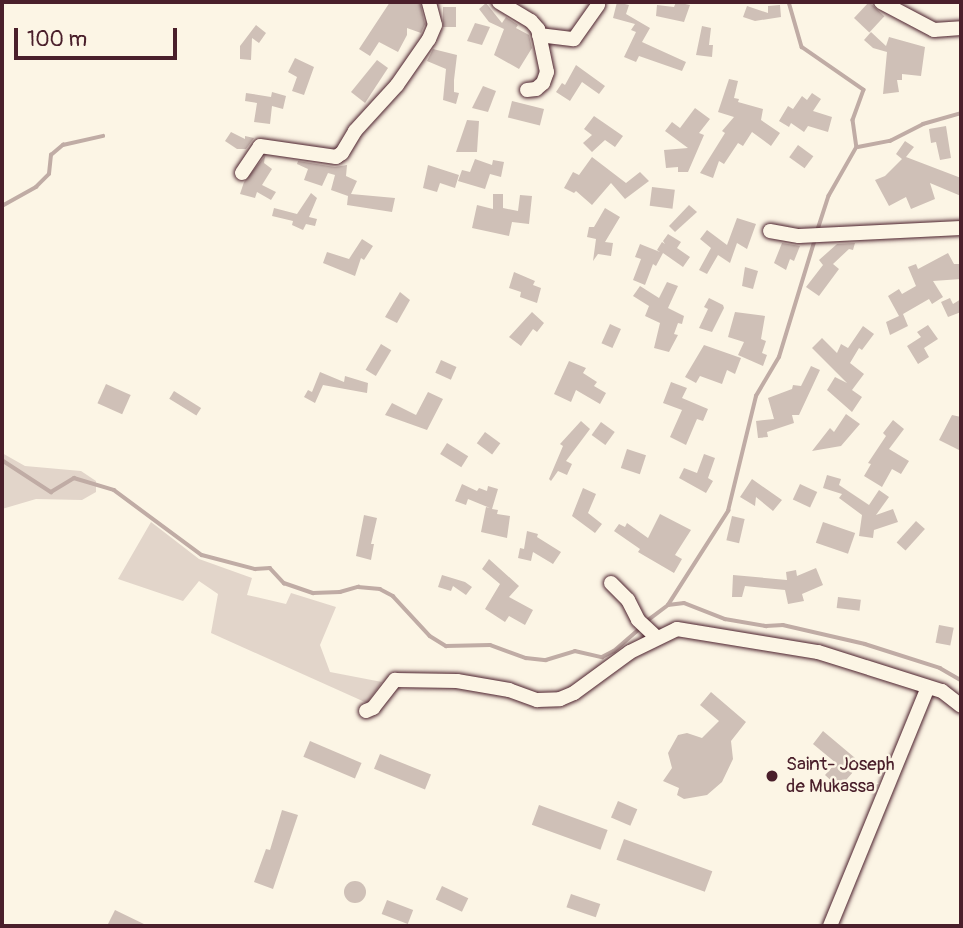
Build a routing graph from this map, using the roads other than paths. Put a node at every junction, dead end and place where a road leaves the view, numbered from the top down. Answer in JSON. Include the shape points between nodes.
{"nodes":[{"id":1,"x":429,"y":2,"type":"edge"},
{"id":2,"x":499,"y":2,"type":"edge"},
{"id":3,"x":881,"y":2,"type":"edge"},
{"id":4,"x":598,"y":5,"type":"dead end"},
{"id":5,"x":961,"y":28,"type":"edge"},
{"id":6,"x":539,"y":36,"type":"junction"},
{"id":7,"x":527,"y":90,"type":"dead end"},
{"id":8,"x":242,"y":173,"type":"dead end"},
{"id":9,"x":961,"y":228,"type":"edge"},
{"id":10,"x":770,"y":231,"type":"dead end"},
{"id":11,"x":611,"y":583,"type":"dead end"},
{"id":12,"x":656,"y":637,"type":"junction"},
{"id":13,"x":928,"y":687,"type":"junction"},
{"id":14,"x":961,"y":706,"type":"edge"},
{"id":15,"x":366,"y":711,"type":"dead end"},
{"id":16,"x":830,"y":926,"type":"edge"}],
"edges":[{"from":1,"to":8,"type":"street","via":[[435,25],[429,39],[342,153],[260,146]]},
{"from":2,"to":6,"type":"street","via":[[531,21]]},
{"from":3,"to":5,"type":"street","via":[[934,30]]},
{"from":4,"to":6,"type":"street","via":[[574,39]]},
{"from":6,"to":7,"type":"street","via":[[547,72],[543,83]]},
{"from":9,"to":10,"type":"street","via":[[799,236]]},
{"from":11,"to":12,"type":"street"},
{"from":12,"to":13,"type":"street","via":[[686,629],[797,647]]},
{"from":12,"to":15,"type":"street","via":[[560,699],[537,700],[457,681],[395,680]]},
{"from":13,"to":14,"type":"street","via":[[942,691]]},
{"from":13,"to":16,"type":"street"}]}
